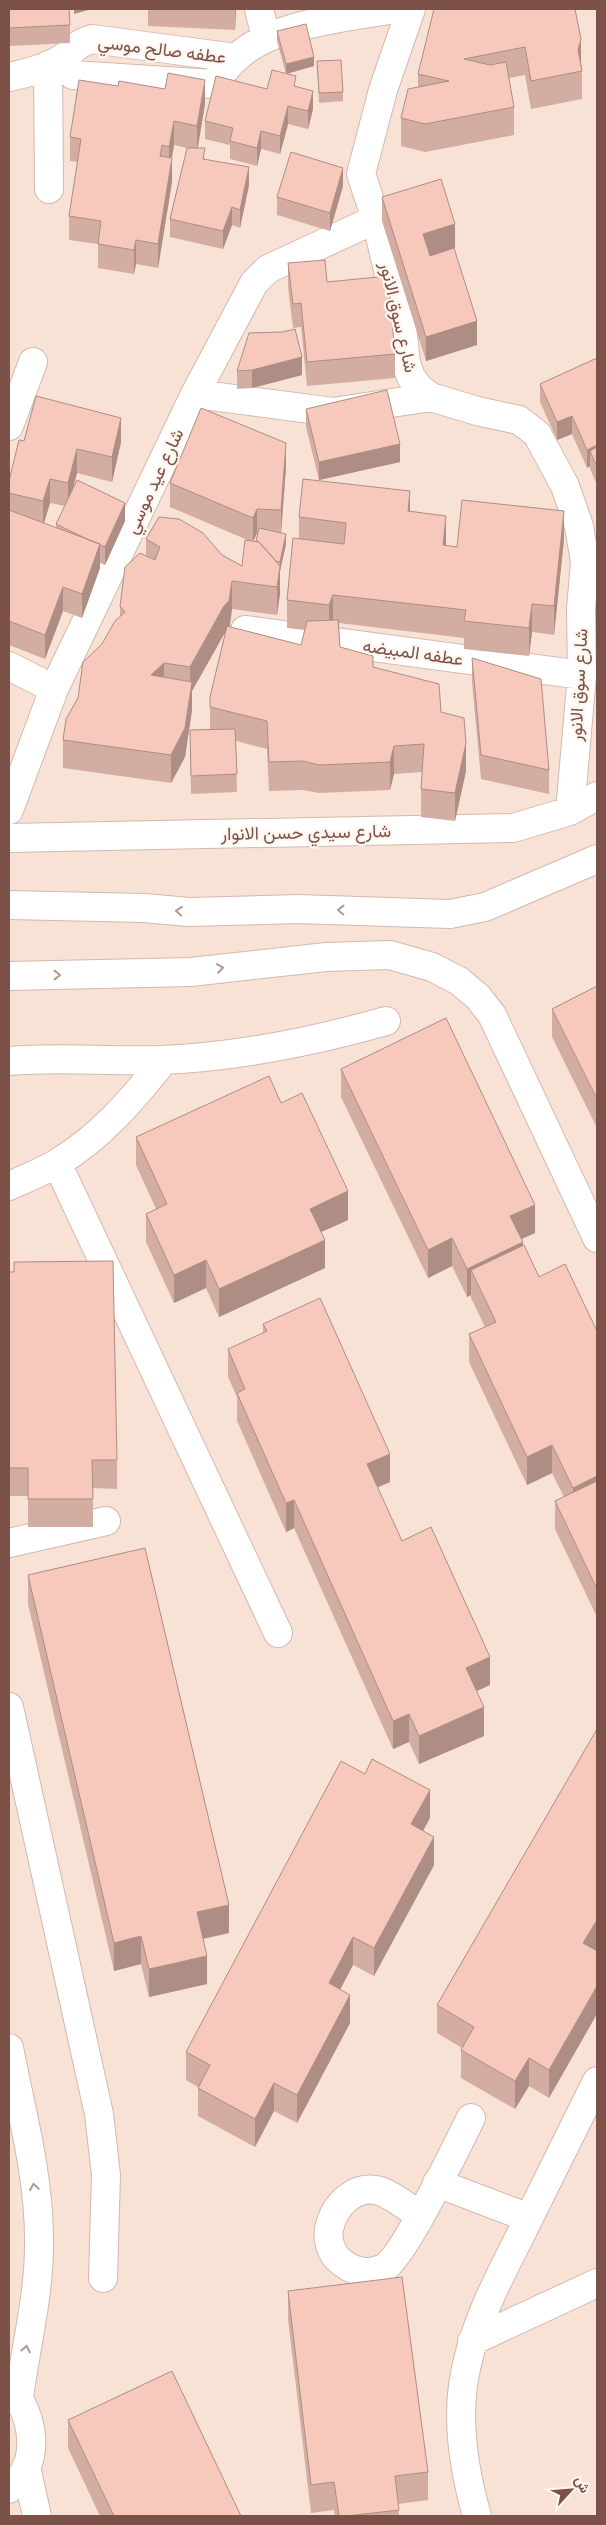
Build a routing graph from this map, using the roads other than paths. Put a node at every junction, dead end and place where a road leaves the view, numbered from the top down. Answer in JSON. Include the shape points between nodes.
{"nodes":[{"id":1,"x":259,"y":9,"type":"edge"},
{"id":2,"x":394,"y":9,"type":"edge"},
{"id":3,"x":411,"y":9,"type":"edge"},
{"id":4,"x":266,"y":38,"type":"junction"},
{"id":5,"x":236,"y":58,"type":"junction"},
{"id":6,"x":61,"y":70,"type":"junction"},
{"id":7,"x":9,"y":76,"type":"edge"},
{"id":8,"x":49,"y":189,"type":"dead end"},
{"id":9,"x":376,"y":218,"type":"junction"},
{"id":10,"x":33,"y":362,"type":"dead end"},
{"id":11,"x":195,"y":394,"type":"junction"},
{"id":12,"x":431,"y":397,"type":"junction"},
{"id":13,"x":9,"y":426,"type":"edge"},
{"id":14,"x":245,"y":630,"type":"edge"},
{"id":15,"x":9,"y":666,"type":"edge"},
{"id":16,"x":582,"y":675,"type":"junction"},
{"id":17,"x":54,"y":689,"type":"junction"},
{"id":18,"x":597,"y":796,"type":"edge"},
{"id":19,"x":9,"y":810,"type":"edge"},
{"id":20,"x":570,"y":811,"type":"junction"},
{"id":21,"x":9,"y":838,"type":"edge"},
{"id":22,"x":597,"y":859,"type":"edge"},
{"id":23,"x":9,"y":904,"type":"edge"},
{"id":24,"x":390,"y":911,"type":"junction"},
{"id":25,"x":390,"y":954,"type":"junction"},
{"id":26,"x":9,"y":976,"type":"edge"},
{"id":27,"x":386,"y":1021,"type":"dead end"},
{"id":28,"x":164,"y":1060,"type":"junction"},
{"id":29,"x":9,"y":1061,"type":"edge"},
{"id":30,"x":57,"y":1164,"type":"junction"},
{"id":31,"x":9,"y":1186,"type":"edge"},
{"id":32,"x":597,"y":1238,"type":"edge"},
{"id":33,"x":106,"y":1521,"type":"dead end"},
{"id":34,"x":9,"y":1543,"type":"edge"},
{"id":35,"x":278,"y":1633,"type":"dead end"},
{"id":36,"x":9,"y":1707,"type":"edge"},
{"id":37,"x":9,"y":2048,"type":"edge"},
{"id":38,"x":597,"y":2082,"type":"edge"},
{"id":39,"x":471,"y":2118,"type":"dead end"},
{"id":40,"x":437,"y":2183,"type":"junction"},
{"id":41,"x":419,"y":2215,"type":"dead end"},
{"id":42,"x":529,"y":2218,"type":"junction"},
{"id":43,"x":103,"y":2278,"type":"dead end"},
{"id":44,"x":597,"y":2282,"type":"edge"},
{"id":45,"x":472,"y":2341,"type":"junction"},
{"id":46,"x":14,"y":2391,"type":"edge"},
{"id":47,"x":26,"y":2467,"type":"junction"},
{"id":48,"x":9,"y":2489,"type":"edge"},
{"id":49,"x":37,"y":2516,"type":"edge"},
{"id":50,"x":477,"y":2516,"type":"edge"}],
"edges":[{"from":1,"to":4,"type":"street"},
{"from":2,"to":4,"type":"street"},
{"from":3,"to":9,"type":"street","name":"شارع سوق الانور","via":[[383,90],[362,174]]},
{"from":4,"to":5,"type":"street"},
{"from":5,"to":6,"type":"street","via":[[213,84]]},
{"from":5,"to":6,"type":"street","name":"عطفه صالح موسي","via":[[92,39],[78,43],[64,57]]},
{"from":6,"to":7,"type":"street","name":"عطفه صالح موسي"},
{"from":6,"to":8,"type":"street"},
{"from":9,"to":11,"type":"street","name":"شارع عيد موسي","via":[[268,269],[254,283]]},
{"from":9,"to":12,"type":"street","name":"شارع سوق الانور","via":[[404,335],[406,362],[419,388]]},
{"from":10,"to":13,"type":"street"},
{"from":11,"to":12,"type":"street","via":[[334,412]]},
{"from":11,"to":17,"type":"street","name":"شارع عيد موسي"},
{"from":12,"to":16,"type":"street","name":"شارع سوق الانور","via":[[520,420],[537,434],[549,454],[579,526],[585,562],[581,609]]},
{"from":14,"to":16,"type":"street","name":"عطفه المبيضه"},
{"from":15,"to":17,"type":"street"},
{"from":16,"to":20,"type":"street","name":"شارع سوق الانور"},
{"from":17,"to":19,"type":"street","name":"شارع عيد موسي"},
{"from":18,"to":20,"type":"street","name":"شارع سيدي حسن الانوار"},
{"from":20,"to":21,"type":"street","name":"شارع سيدي حسن الانوار","via":[[513,828]]},
{"from":22,"to":24,"type":"street","via":[[509,898],[466,912]]},
{"from":24,"to":23,"type":"street","one_way":true,"via":[[189,912]]},
{"from":24,"to":25,"type":"street"},
{"from":26,"to":25,"type":"street","one_way":true,"via":[[192,972],[326,957]]},
{"from":25,"to":32,"type":"street","via":[[432,967],[459,981],[492,1015]]},
{"from":27,"to":28,"type":"street","via":[[289,1045]]},
{"from":28,"to":29,"type":"street"},
{"from":28,"to":30,"type":"street","via":[[116,1116]]},
{"from":30,"to":31,"type":"street"},
{"from":30,"to":35,"type":"street"},
{"from":33,"to":34,"type":"street"},
{"from":36,"to":43,"type":"street","via":[[99,2114],[106,2175]]},
{"from":46,"to":37,"type":"street","one_way":true,"via":[[33,2306],[39,2239],[26,2135]]},
{"from":38,"to":42,"type":"street"},
{"from":39,"to":40,"type":"street"},
{"from":40,"to":41,"type":"street"},
{"from":40,"to":42,"type":"street"},
{"from":42,"to":45,"type":"street"},
{"from":44,"to":45,"type":"street"},
{"from":45,"to":50,"type":"street","via":[[463,2386],[461,2431],[466,2477]]},
{"from":46,"to":47,"type":"street","via":[[27,2413],[31,2431]]},
{"from":47,"to":48,"type":"street"},
{"from":47,"to":49,"type":"street"}]}
